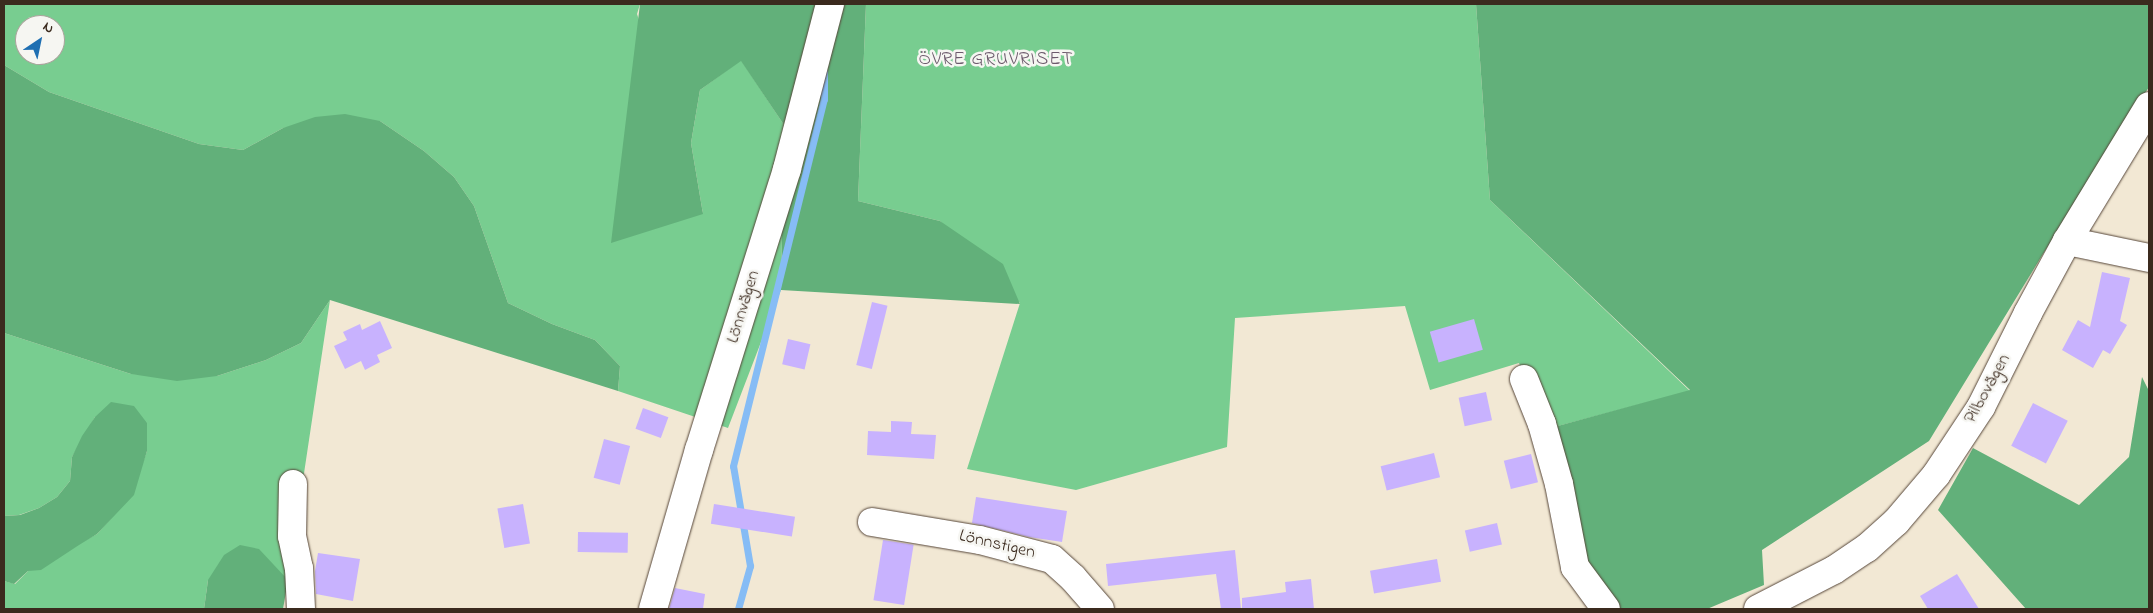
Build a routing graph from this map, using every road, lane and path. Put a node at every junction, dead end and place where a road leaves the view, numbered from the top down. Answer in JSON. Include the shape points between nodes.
{"nodes":[{"id":1,"x":829,"y":8,"type":"edge"},
{"id":2,"x":2149,"y":106,"type":"edge"},
{"id":3,"x":2068,"y":241,"type":"junction"},
{"id":4,"x":2149,"y":258,"type":"edge"},
{"id":5,"x":1524,"y":379,"type":"dead end"},
{"id":6,"x":293,"y":484,"type":"dead end"},
{"id":7,"x":872,"y":522,"type":"dead end"},
{"id":8,"x":300,"y":609,"type":"edge"},
{"id":9,"x":653,"y":609,"type":"edge"},
{"id":10,"x":1100,"y":609,"type":"edge"},
{"id":11,"x":1606,"y":609,"type":"edge"},
{"id":12,"x":1758,"y":609,"type":"edge"}],
"edges":[{"from":1,"to":9,"type":"street","name":"Lönnvägen","via":[[787,169]]},
{"from":2,"to":3,"type":"street","name":"Pilbovägen"},
{"from":3,"to":4,"type":"street"},
{"from":3,"to":12,"type":"street","name":"Pilbovägen","via":[[1981,407],[1936,475],[1896,522],[1867,548],[1834,570]]},
{"from":5,"to":11,"type":"street","via":[[1542,424],[1559,484],[1575,567]]},
{"from":6,"to":8,"type":"street","via":[[292,536],[300,568]]},
{"from":7,"to":10,"type":"street","name":"Lönnstigen","via":[[980,540],[1052,559]]}]}
